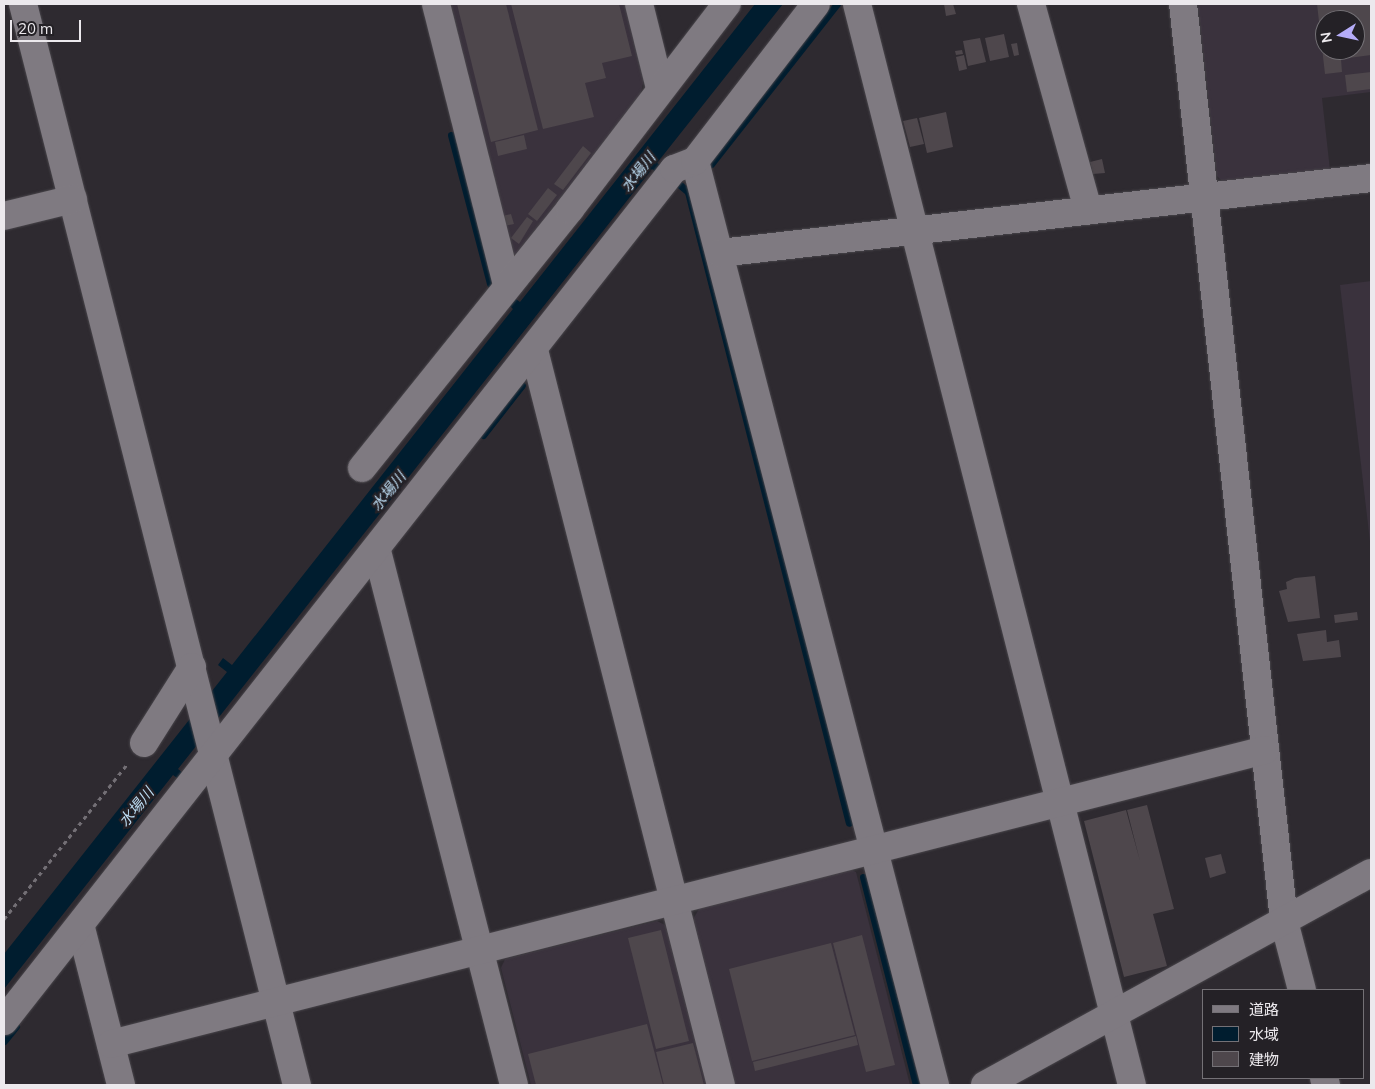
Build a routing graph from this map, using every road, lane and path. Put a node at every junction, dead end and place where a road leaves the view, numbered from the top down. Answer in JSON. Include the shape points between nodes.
{"nodes":[{"id":1,"x":23,"y":4,"type":"edge"},
{"id":2,"x":436,"y":4,"type":"edge"},
{"id":3,"x":639,"y":4,"type":"edge"},
{"id":4,"x":728,"y":4,"type":"edge"},
{"id":5,"x":816,"y":4,"type":"edge"},
{"id":6,"x":857,"y":4,"type":"edge"},
{"id":7,"x":1031,"y":4,"type":"edge"},
{"id":8,"x":1183,"y":4,"type":"edge"},
{"id":9,"x":660,"y":88,"type":"junction"},
{"id":10,"x":695,"y":162,"type":"junction"},
{"id":11,"x":1371,"y":178,"type":"edge"},
{"id":12,"x":1204,"y":197,"type":"junction"},
{"id":13,"x":72,"y":199,"type":"junction"},
{"id":14,"x":1088,"y":210,"type":"junction"},
{"id":15,"x":4,"y":216,"type":"edge"},
{"id":16,"x":914,"y":231,"type":"junction"},
{"id":17,"x":720,"y":253,"type":"junction"},
{"id":18,"x":507,"y":284,"type":"junction"},
{"id":19,"x":534,"y":350,"type":"junction"},
{"id":20,"x":362,"y":468,"type":"dead end"},
{"id":21,"x":377,"y":551,"type":"junction"},
{"id":22,"x":193,"y":671,"type":"junction"},
{"id":23,"x":144,"y":743,"type":"joint"},
{"id":24,"x":1265,"y":750,"type":"junction"},
{"id":25,"x":211,"y":752,"type":"junction"},
{"id":26,"x":1060,"y":803,"type":"junction"},
{"id":27,"x":874,"y":850,"type":"junction"},
{"id":28,"x":1371,"y":873,"type":"edge"},
{"id":29,"x":675,"y":901,"type":"junction"},
{"id":30,"x":4,"y":919,"type":"edge"},
{"id":31,"x":1284,"y":921,"type":"junction"},
{"id":32,"x":81,"y":928,"type":"junction"},
{"id":33,"x":480,"y":950,"type":"junction"},
{"id":34,"x":1302,"y":989,"type":"edge"},
{"id":35,"x":275,"y":1003,"type":"junction"},
{"id":36,"x":1114,"y":1014,"type":"junction"},
{"id":37,"x":4,"y":1021,"type":"edge"},
{"id":38,"x":111,"y":1044,"type":"junction"},
{"id":39,"x":121,"y":1085,"type":"edge"},
{"id":40,"x":296,"y":1085,"type":"edge"},
{"id":41,"x":514,"y":1085,"type":"edge"},
{"id":42,"x":721,"y":1085,"type":"edge"},
{"id":43,"x":934,"y":1085,"type":"edge"},
{"id":44,"x":985,"y":1085,"type":"edge"},
{"id":45,"x":1132,"y":1085,"type":"edge"}],
"edges":[{"from":1,"to":13,"type":"street"},
{"from":2,"to":18,"type":"street"},
{"from":3,"to":9,"type":"street"},
{"from":4,"to":9,"type":"street"},
{"from":5,"to":10,"type":"street"},
{"from":6,"to":16,"type":"street"},
{"from":7,"to":14,"type":"street"},
{"from":8,"to":12,"type":"street"},
{"from":9,"to":18,"type":"street","via":[[570,209]]},
{"from":10,"to":17,"type":"street"},
{"from":10,"to":19,"type":"street","via":[[674,169]]},
{"from":11,"to":12,"type":"street"},
{"from":12,"to":14,"type":"street"},
{"from":12,"to":24,"type":"street"},
{"from":13,"to":15,"type":"street"},
{"from":13,"to":22,"type":"street"},
{"from":14,"to":16,"type":"street"},
{"from":16,"to":17,"type":"street"},
{"from":16,"to":26,"type":"street"},
{"from":17,"to":27,"type":"street"},
{"from":18,"to":20,"type":"street"},
{"from":19,"to":21,"type":"street"},
{"from":19,"to":29,"type":"street"},
{"from":21,"to":25,"type":"street"},
{"from":21,"to":33,"type":"street"},
{"from":22,"to":23,"type":"street"},
{"from":22,"to":25,"type":"street"},
{"from":23,"to":30,"type":"path"},
{"from":24,"to":26,"type":"street"},
{"from":24,"to":31,"type":"street"},
{"from":25,"to":32,"type":"street"},
{"from":25,"to":35,"type":"street"},
{"from":26,"to":27,"type":"street"},
{"from":26,"to":36,"type":"street"},
{"from":27,"to":29,"type":"street"},
{"from":27,"to":43,"type":"street"},
{"from":28,"to":31,"type":"street"},
{"from":29,"to":33,"type":"street"},
{"from":29,"to":42,"type":"street"},
{"from":31,"to":34,"type":"street"},
{"from":31,"to":36,"type":"street"},
{"from":32,"to":37,"type":"street"},
{"from":32,"to":38,"type":"street"},
{"from":33,"to":35,"type":"street"},
{"from":33,"to":41,"type":"street"},
{"from":35,"to":38,"type":"street"},
{"from":35,"to":40,"type":"street"},
{"from":36,"to":44,"type":"street"},
{"from":36,"to":45,"type":"street"},
{"from":38,"to":39,"type":"street"}]}
